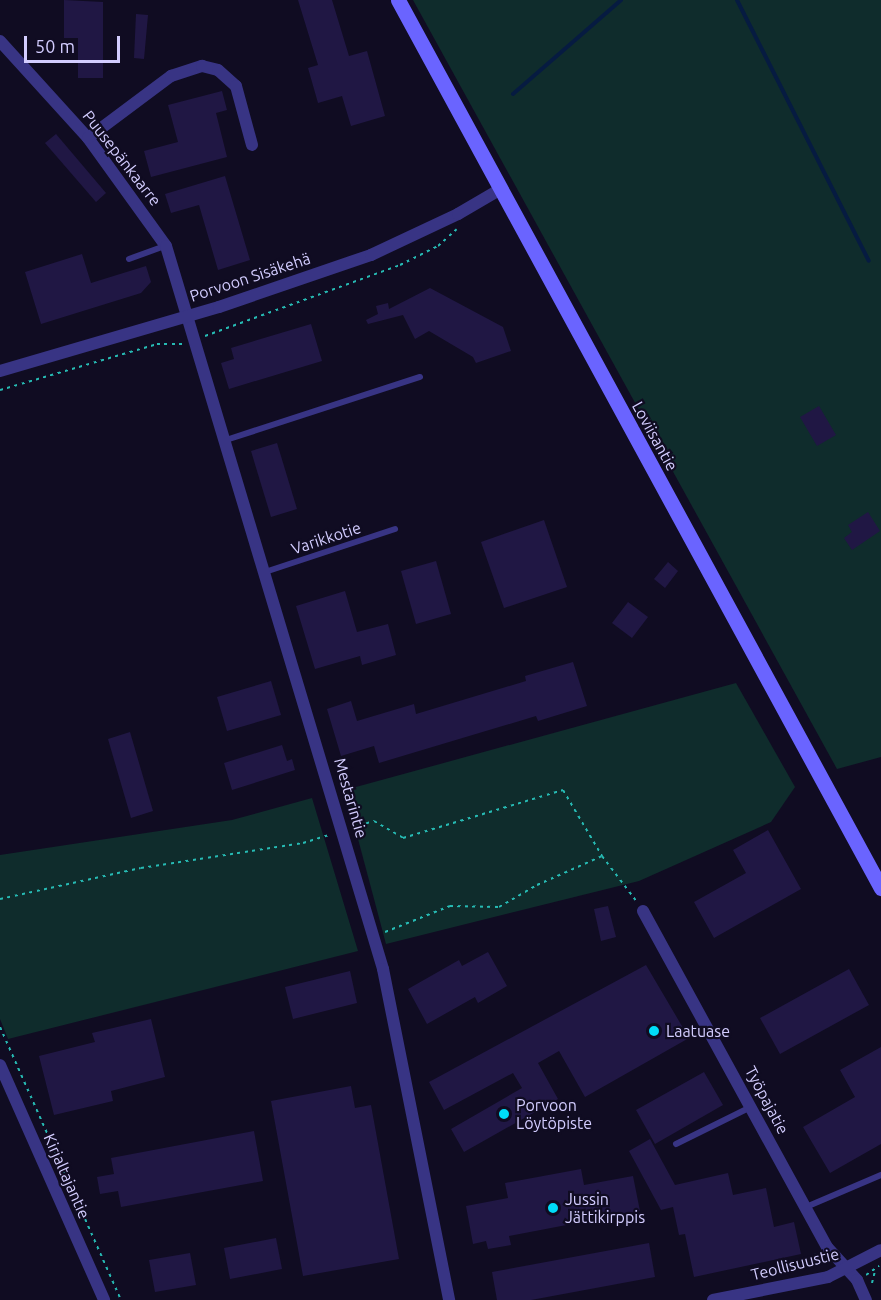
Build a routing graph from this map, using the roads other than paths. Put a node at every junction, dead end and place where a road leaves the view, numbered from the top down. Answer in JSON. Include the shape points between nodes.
{"nodes":[{"id":1,"x":398,"y":0,"type":"edge"},
{"id":2,"x":0,"y":41,"type":"edge"},
{"id":3,"x":88,"y":138,"type":"junction"},
{"id":4,"x":252,"y":145,"type":"dead end"},
{"id":5,"x":499,"y":190,"type":"junction"},
{"id":6,"x":166,"y":246,"type":"junction"},
{"id":7,"x":129,"y":259,"type":"dead end"},
{"id":8,"x":188,"y":314,"type":"junction"},
{"id":9,"x":0,"y":370,"type":"edge"},
{"id":10,"x":420,"y":376,"type":"dead end"},
{"id":11,"x":226,"y":441,"type":"junction"},
{"id":12,"x":395,"y":530,"type":"dead end"},
{"id":13,"x":265,"y":572,"type":"junction"},
{"id":14,"x":881,"y":888,"type":"edge"},
{"id":15,"x":643,"y":911,"type":"dead end"},
{"id":16,"x":0,"y":1065,"type":"edge"},
{"id":17,"x":751,"y":1106,"type":"junction"},
{"id":18,"x":676,"y":1144,"type":"dead end"},
{"id":19,"x":881,"y":1175,"type":"edge"},
{"id":20,"x":806,"y":1207,"type":"junction"},
{"id":21,"x":881,"y":1250,"type":"edge"},
{"id":22,"x":848,"y":1269,"type":"junction"},
{"id":23,"x":104,"y":1300,"type":"edge"},
{"id":24,"x":449,"y":1300,"type":"edge"},
{"id":25,"x":713,"y":1300,"type":"edge"},
{"id":26,"x":866,"y":1300,"type":"edge"}],
"edges":[{"from":1,"to":5,"type":"main road","name":"Loviisantie"},
{"from":2,"to":3,"type":"street","name":"Puusepänkaarre"},
{"from":3,"to":4,"type":"street","via":[[171,76],[202,66],[218,70],[236,86]]},
{"from":3,"to":6,"type":"street","name":"Puusepänkaarre"},
{"from":5,"to":8,"type":"street","name":"Porvoon Sisäkehä","via":[[371,255]]},
{"from":5,"to":14,"type":"main road","name":"Loviisantie"},
{"from":6,"to":7,"type":"lane"},
{"from":6,"to":8,"type":"street","name":"Puusepänkaarre"},
{"from":8,"to":9,"type":"street","name":"Porvoon Sisäkehä"},
{"from":8,"to":11,"type":"street","name":"Mestarintie"},
{"from":10,"to":11,"type":"lane"},
{"from":11,"to":13,"type":"street","name":"Mestarintie"},
{"from":12,"to":13,"type":"lane","name":"Varikkotie"},
{"from":13,"to":24,"type":"street","name":"Mestarintie","via":[[397,1025]]},
{"from":15,"to":17,"type":"street","name":"Työpajatie"},
{"from":16,"to":23,"type":"street","name":"Kirjaltajantie"},
{"from":17,"to":18,"type":"lane"},
{"from":17,"to":20,"type":"street","name":"Työpajatie"},
{"from":19,"to":20,"type":"lane"},
{"from":20,"to":22,"type":"street","name":"Työpajatie","via":[[827,1247]]},
{"from":21,"to":22,"type":"street","name":"Teollisuustie"},
{"from":22,"to":25,"type":"street","name":"Teollisuustie","via":[[806,1282]]},
{"from":22,"to":26,"type":"street","name":"Työpajatie"}]}
